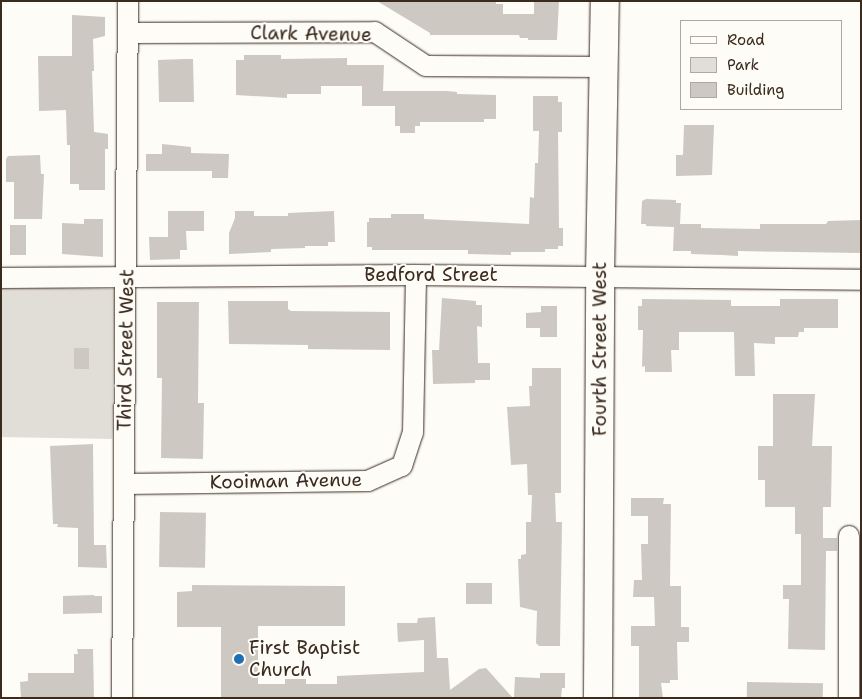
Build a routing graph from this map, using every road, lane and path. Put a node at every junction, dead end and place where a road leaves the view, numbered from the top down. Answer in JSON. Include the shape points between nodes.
{"nodes":[{"id":1,"x":128,"y":1,"type":"edge"},
{"id":2,"x":605,"y":1,"type":"edge"},
{"id":3,"x":128,"y":33,"type":"junction"},
{"id":4,"x":604,"y":67,"type":"junction"},
{"id":5,"x":416,"y":274,"type":"junction"},
{"id":6,"x":127,"y":276,"type":"junction"},
{"id":7,"x":600,"y":276,"type":"junction"},
{"id":8,"x":1,"y":278,"type":"edge"},
{"id":9,"x":861,"y":280,"type":"edge"},
{"id":10,"x":125,"y":484,"type":"junction"},
{"id":11,"x":849,"y":536,"type":"dead end"},
{"id":12,"x":122,"y":698,"type":"edge"},
{"id":13,"x":598,"y":698,"type":"edge"},
{"id":14,"x":849,"y":698,"type":"edge"}],
"edges":[{"from":1,"to":3,"type":"street","name":"Third Street West"},
{"from":2,"to":4,"type":"street","name":"Fourth Street West"},
{"from":3,"to":4,"type":"street","name":"Clark Avenue","via":[[375,32],[426,66]]},
{"from":3,"to":6,"type":"street","name":"Third Street West"},
{"from":4,"to":7,"type":"street","name":"Fourth Street West"},
{"from":5,"to":6,"type":"street","name":"Bedford Street"},
{"from":5,"to":7,"type":"street","name":"Bedford Street"},
{"from":5,"to":10,"type":"street","name":"Kooiman Avenue","via":[[413,433],[402,466],[368,481]]},
{"from":6,"to":8,"type":"street","name":"Bedford Street"},
{"from":6,"to":10,"type":"street","name":"Third Street West"},
{"from":7,"to":9,"type":"street","name":"Bedford Street"},
{"from":7,"to":13,"type":"street","name":"Fourth Street West"},
{"from":10,"to":12,"type":"street","name":"Third Street West"},
{"from":11,"to":14,"type":"street"}]}
